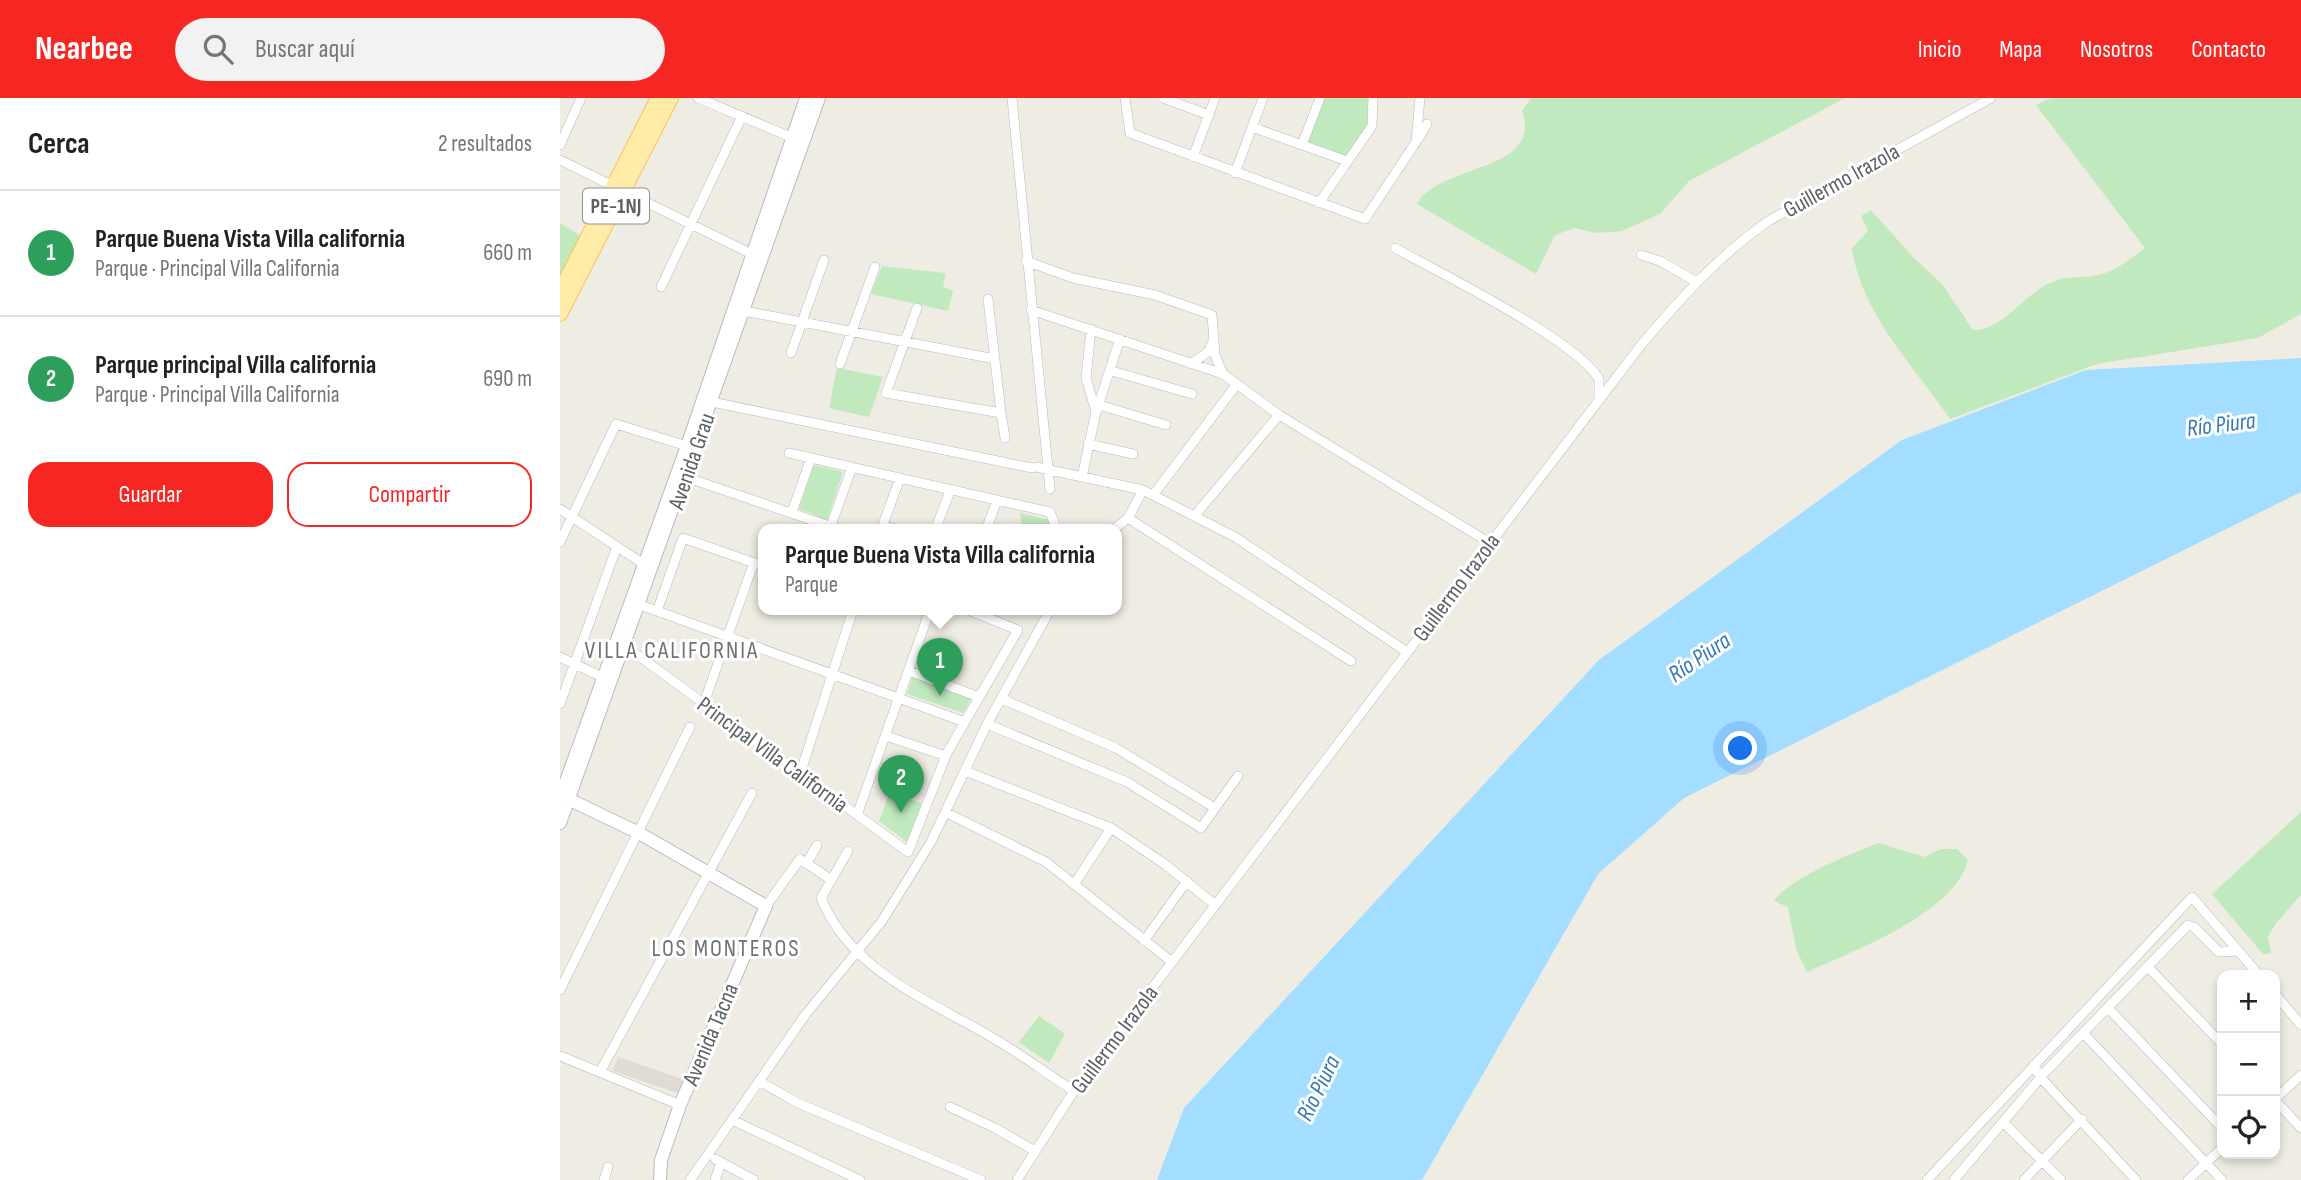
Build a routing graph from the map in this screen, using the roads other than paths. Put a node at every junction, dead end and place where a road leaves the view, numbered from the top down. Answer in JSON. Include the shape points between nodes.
{"nodes":[{"id":1,"x":581,"y":98,"type":"edge"},
{"id":2,"x":658,"y":98,"type":"edge"},
{"id":3,"x":671,"y":98,"type":"edge"},
{"id":4,"x":698,"y":98,"type":"edge"},
{"id":5,"x":806,"y":98,"type":"edge"},
{"id":6,"x":819,"y":98,"type":"edge"},
{"id":7,"x":1012,"y":98,"type":"edge"},
{"id":8,"x":1125,"y":98,"type":"edge"},
{"id":9,"x":1165,"y":98,"type":"edge"},
{"id":10,"x":1215,"y":98,"type":"edge"},
{"id":11,"x":1263,"y":98,"type":"edge"},
{"id":12,"x":1320,"y":98,"type":"edge"},
{"id":13,"x":1373,"y":98,"type":"edge"},
{"id":14,"x":1420,"y":98,"type":"edge"},
{"id":15,"x":1991,"y":98,"type":"edge"},
{"id":16,"x":1209,"y":115,"type":"junction"},
{"id":17,"x":742,"y":116,"type":"junction"},
{"id":18,"x":1427,"y":124,"type":"dead end"},
{"id":19,"x":1252,"y":127,"type":"junction"},
{"id":20,"x":793,"y":138,"type":"junction"},
{"id":21,"x":1416,"y":142,"type":"junction"},
{"id":22,"x":560,"y":145,"type":"edge"},
{"id":23,"x":1302,"y":145,"type":"junction"},
{"id":24,"x":1193,"y":157,"type":"junction"},
{"id":25,"x":560,"y":160,"type":"edge"},
{"id":26,"x":1347,"y":161,"type":"junction"},
{"id":27,"x":1235,"y":173,"type":"junction"},
{"id":28,"x":619,"y":189,"type":"junction"},
{"id":29,"x":1319,"y":203,"type":"junction"},
{"id":30,"x":690,"y":225,"type":"junction"},
{"id":31,"x":1395,"y":248,"type":"dead end"},
{"id":32,"x":1641,"y":255,"type":"dead end"},
{"id":33,"x":758,"y":257,"type":"junction"},
{"id":34,"x":824,"y":260,"type":"dead end"},
{"id":35,"x":1026,"y":261,"type":"junction"},
{"id":36,"x":875,"y":267,"type":"dead end"},
{"id":37,"x":1695,"y":281,"type":"junction"},
{"id":38,"x":662,"y":287,"type":"dead end"},
{"id":39,"x":560,"y":292,"type":"edge"},
{"id":40,"x":988,"y":299,"type":"dead end"},
{"id":41,"x":916,"y":308,"type":"dead end"},
{"id":42,"x":1031,"y":310,"type":"junction"},
{"id":43,"x":744,"y":311,"type":"junction"},
{"id":44,"x":560,"y":314,"type":"edge"},
{"id":45,"x":802,"y":322,"type":"junction"},
{"id":46,"x":1091,"y":329,"type":"junction"},
{"id":47,"x":852,"y":331,"type":"junction"},
{"id":48,"x":1121,"y":339,"type":"junction"},
{"id":49,"x":1213,"y":342,"type":"junction"},
{"id":50,"x":905,"y":343,"type":"junction"},
{"id":51,"x":791,"y":353,"type":"dead end"},
{"id":52,"x":995,"y":359,"type":"junction"},
{"id":53,"x":840,"y":364,"type":"dead end"},
{"id":54,"x":1191,"y":364,"type":"junction"},
{"id":55,"x":1112,"y":371,"type":"junction"},
{"id":56,"x":1223,"y":374,"type":"junction"},
{"id":57,"x":1237,"y":384,"type":"junction"},
{"id":58,"x":1192,"y":394,"type":"dead end"},
{"id":59,"x":1599,"y":400,"type":"junction"},
{"id":60,"x":712,"y":402,"type":"junction"},
{"id":61,"x":1098,"y":408,"type":"junction"},
{"id":62,"x":1001,"y":413,"type":"junction"},
{"id":63,"x":1279,"y":415,"type":"junction"},
{"id":64,"x":1166,"y":425,"type":"dead end"},
{"id":65,"x":1005,"y":438,"type":"dead end"},
{"id":66,"x":1088,"y":444,"type":"junction"},
{"id":67,"x":691,"y":448,"type":"junction"},
{"id":68,"x":789,"y":453,"type":"dead end"},
{"id":69,"x":1133,"y":454,"type":"dead end"},
{"id":70,"x":811,"y":458,"type":"junction"},
{"id":71,"x":852,"y":467,"type":"junction"},
{"id":72,"x":1047,"y":469,"type":"junction"},
{"id":73,"x":685,"y":477,"type":"junction"},
{"id":74,"x":1082,"y":477,"type":"junction"},
{"id":75,"x":900,"y":478,"type":"junction"},
{"id":76,"x":951,"y":489,"type":"junction"},
{"id":77,"x":1050,"y":489,"type":"dead end"},
{"id":78,"x":1143,"y":490,"type":"junction"},
{"id":79,"x":1154,"y":494,"type":"junction"},
{"id":80,"x":997,"y":500,"type":"junction"},
{"id":81,"x":560,"y":509,"type":"edge"},
{"id":82,"x":792,"y":512,"type":"junction"},
{"id":83,"x":1196,"y":514,"type":"junction"},
{"id":84,"x":573,"y":517,"type":"junction"},
{"id":85,"x":1128,"y":518,"type":"junction"},
{"id":86,"x":825,"y":524,"type":"edge"},
{"id":87,"x":837,"y":524,"type":"edge"},
{"id":88,"x":883,"y":524,"type":"edge"},
{"id":89,"x":937,"y":524,"type":"edge"},
{"id":90,"x":988,"y":524,"type":"edge"},
{"id":91,"x":1056,"y":524,"type":"edge"},
{"id":92,"x":1120,"y":524,"type":"edge"},
{"id":93,"x":560,"y":542,"type":"edge"},
{"id":94,"x":1490,"y":543,"type":"junction"},
{"id":95,"x":616,"y":549,"type":"junction"},
{"id":96,"x":758,"y":564,"type":"edge"},
{"id":97,"x":649,"y":568,"type":"junction"},
{"id":98,"x":640,"y":605,"type":"junction"},
{"id":99,"x":657,"y":611,"type":"junction"},
{"id":100,"x":851,"y":615,"type":"edge"},
{"id":101,"x":928,"y":615,"type":"edge"},
{"id":102,"x":980,"y":615,"type":"edge"},
{"id":103,"x":1047,"y":615,"type":"edge"},
{"id":104,"x":727,"y":636,"type":"junction"},
{"id":105,"x":625,"y":646,"type":"junction"},
{"id":106,"x":1407,"y":652,"type":"junction"},
{"id":107,"x":560,"y":657,"type":"edge"},
{"id":108,"x":1351,"y":661,"type":"dead end"},
{"id":109,"x":575,"y":664,"type":"junction"},
{"id":110,"x":909,"y":671,"type":"junction"},
{"id":111,"x":832,"y":674,"type":"junction"},
{"id":112,"x":602,"y":677,"type":"junction"},
{"id":113,"x":979,"y":697,"type":"junction"},
{"id":114,"x":899,"y":698,"type":"junction"},
{"id":115,"x":1002,"y":699,"type":"junction"},
{"id":116,"x":704,"y":703,"type":"junction"},
{"id":117,"x":560,"y":704,"type":"edge"},
{"id":118,"x":965,"y":722,"type":"junction"},
{"id":119,"x":987,"y":724,"type":"junction"},
{"id":120,"x":690,"y":727,"type":"dead end"},
{"id":121,"x":886,"y":736,"type":"junction"},
{"id":122,"x":946,"y":756,"type":"junction"},
{"id":123,"x":965,"y":771,"type":"junction"},
{"id":124,"x":800,"y":774,"type":"junction"},
{"id":125,"x":1238,"y":776,"type":"dead end"},
{"id":126,"x":752,"y":793,"type":"dead end"},
{"id":127,"x":562,"y":797,"type":"edge"},
{"id":128,"x":1215,"y":808,"type":"junction"},
{"id":129,"x":945,"y":812,"type":"junction"},
{"id":130,"x":857,"y":816,"type":"junction"},
{"id":131,"x":560,"y":823,"type":"edge"},
{"id":132,"x":1111,"y":828,"type":"junction"},
{"id":133,"x":639,"y":833,"type":"junction"},
{"id":134,"x":817,"y":845,"type":"dead end"},
{"id":135,"x":848,"y":851,"type":"dead end"},
{"id":136,"x":803,"y":861,"type":"junction"},
{"id":137,"x":709,"y":873,"type":"junction"},
{"id":138,"x":830,"y":879,"type":"junction"},
{"id":139,"x":1187,"y":881,"type":"junction"},
{"id":140,"x":1074,"y":883,"type":"junction"},
{"id":141,"x":1215,"y":905,"type":"junction"},
{"id":142,"x":766,"y":906,"type":"junction"},
{"id":143,"x":1143,"y":940,"type":"junction"},
{"id":144,"x":2238,"y":951,"type":"junction"},
{"id":145,"x":855,"y":952,"type":"junction"},
{"id":146,"x":1172,"y":962,"type":"junction"},
{"id":147,"x":2149,"y":968,"type":"junction"},
{"id":148,"x":2255,"y":970,"type":"edge"},
{"id":149,"x":560,"y":990,"type":"edge"},
{"id":150,"x":2280,"y":1000,"type":"edge"},
{"id":151,"x":2109,"y":1009,"type":"junction"},
{"id":152,"x":2301,"y":1025,"type":"edge"},
{"id":153,"x":2084,"y":1034,"type":"junction"},
{"id":154,"x":2217,"y":1039,"type":"edge"},
{"id":155,"x":560,"y":1056,"type":"edge"},
{"id":156,"x":2034,"y":1065,"type":"junction"},
{"id":157,"x":600,"y":1072,"type":"junction"},
{"id":158,"x":2301,"y":1074,"type":"edge"},
{"id":159,"x":2041,"y":1078,"type":"junction"},
{"id":160,"x":759,"y":1081,"type":"junction"},
{"id":161,"x":1074,"y":1091,"type":"junction"},
{"id":162,"x":2278,"y":1096,"type":"edge"},
{"id":163,"x":680,"y":1105,"type":"junction"},
{"id":164,"x":2280,"y":1105,"type":"edge"},
{"id":165,"x":950,"y":1107,"type":"dead end"},
{"id":166,"x":2082,"y":1119,"type":"junction"},
{"id":167,"x":732,"y":1120,"type":"junction"},
{"id":168,"x":2217,"y":1123,"type":"edge"},
{"id":169,"x":2005,"y":1124,"type":"junction"},
{"id":170,"x":2301,"y":1128,"type":"edge"},
{"id":171,"x":1035,"y":1151,"type":"junction"},
{"id":172,"x":2217,"y":1153,"type":"edge"},
{"id":173,"x":2042,"y":1159,"type":"junction"},
{"id":174,"x":2207,"y":1162,"type":"junction"},
{"id":175,"x":608,"y":1167,"type":"dead end"},
{"id":176,"x":604,"y":1180,"type":"edge"},
{"id":177,"x":660,"y":1180,"type":"edge"},
{"id":178,"x":690,"y":1180,"type":"edge"},
{"id":179,"x":716,"y":1180,"type":"edge"},
{"id":180,"x":754,"y":1180,"type":"edge"},
{"id":181,"x":860,"y":1180,"type":"edge"},
{"id":182,"x":981,"y":1180,"type":"edge"},
{"id":183,"x":1017,"y":1180,"type":"edge"},
{"id":184,"x":1927,"y":1180,"type":"edge"},
{"id":185,"x":1954,"y":1180,"type":"edge"},
{"id":186,"x":2024,"y":1180,"type":"edge"},
{"id":187,"x":2061,"y":1180,"type":"edge"},
{"id":188,"x":2136,"y":1180,"type":"edge"},
{"id":189,"x":2188,"y":1180,"type":"edge"},
{"id":190,"x":2222,"y":1180,"type":"edge"}],
"edges":[{"from":1,"to":22,"type":"street"},
{"from":2,"to":28,"type":"main road","number":"PE-1NJ"},
{"from":3,"to":28,"type":"main road","number":"PE-1NJ"},
{"from":4,"to":17,"type":"street"},
{"from":5,"to":20,"type":"street","name":"Avenida Grau"},
{"from":6,"to":33,"type":"street","name":"Avenida Grau"},
{"from":7,"to":35,"type":"street"},
{"from":8,"to":24,"type":"street","via":[[1130,132]]},
{"from":9,"to":16,"type":"street"},
{"from":10,"to":16,"type":"street"},
{"from":11,"to":19,"type":"street"},
{"from":12,"to":23,"type":"street"},
{"from":13,"to":26,"type":"street","via":[[1371,127]]},
{"from":14,"to":21,"type":"street"},
{"from":15,"to":37,"type":"street","name":"Guillermo Irazola","via":[[1770,220]]},
{"from":16,"to":24,"type":"street"},
{"from":17,"to":20,"type":"street"},
{"from":17,"to":30,"type":"street"},
{"from":18,"to":21,"type":"street"},
{"from":19,"to":23,"type":"street"},
{"from":19,"to":27,"type":"street"},
{"from":20,"to":33,"type":"street","name":"Avenida Grau"},
{"from":21,"to":29,"type":"street","via":[[1364,219]]},
{"from":23,"to":26,"type":"street"},
{"from":24,"to":27,"type":"street"},
{"from":25,"to":28,"type":"street"},
{"from":26,"to":29,"type":"street"},
{"from":27,"to":29,"type":"street"},
{"from":28,"to":30,"type":"street"},
{"from":28,"to":39,"type":"main road","number":"PE-1NJ"},
{"from":28,"to":44,"type":"main road","number":"PE-1NJ"},
{"from":30,"to":33,"type":"street"},
{"from":30,"to":38,"type":"street"},
{"from":31,"to":59,"type":"street","via":[[1575,355],[1599,379]]},
{"from":32,"to":37,"type":"street"},
{"from":33,"to":43,"type":"street","name":"Avenida Grau"},
{"from":33,"to":67,"type":"street","name":"Avenida Grau"},
{"from":34,"to":45,"type":"street"},
{"from":35,"to":42,"type":"street"},
{"from":35,"to":49,"type":"street","via":[[1212,315]]},
{"from":36,"to":47,"type":"street"},
{"from":37,"to":59,"type":"street","name":"Guillermo Irazola"},
{"from":40,"to":52,"type":"street"},
{"from":41,"to":50,"type":"street"},
{"from":42,"to":46,"type":"street"},
{"from":42,"to":72,"type":"street"},
{"from":43,"to":45,"type":"street"},
{"from":43,"to":60,"type":"street","name":"Avenida Grau"},
{"from":45,"to":47,"type":"street"},
{"from":45,"to":51,"type":"street"},
{"from":46,"to":48,"type":"street"},
{"from":46,"to":61,"type":"street","via":[[1086,378]]},
{"from":47,"to":50,"type":"street"},
{"from":47,"to":53,"type":"street"},
{"from":48,"to":54,"type":"street"},
{"from":48,"to":55,"type":"street"},
{"from":49,"to":54,"type":"street","via":[[1208,352]]},
{"from":49,"to":56,"type":"street"},
{"from":50,"to":52,"type":"street"},
{"from":50,"to":62,"type":"street","via":[[886,393]]},
{"from":52,"to":62,"type":"street"},
{"from":54,"to":56,"type":"street"},
{"from":55,"to":58,"type":"street"},
{"from":55,"to":61,"type":"street"},
{"from":56,"to":57,"type":"street"},
{"from":57,"to":63,"type":"street"},
{"from":57,"to":79,"type":"street"},
{"from":59,"to":94,"type":"street","name":"Guillermo Irazola"},
{"from":60,"to":67,"type":"street","name":"Avenida Grau"},
{"from":60,"to":72,"type":"street"},
{"from":61,"to":64,"type":"street"},
{"from":61,"to":66,"type":"street"},
{"from":62,"to":65,"type":"street"},
{"from":63,"to":83,"type":"street"},
{"from":63,"to":94,"type":"street"},
{"from":66,"to":69,"type":"street"},
{"from":66,"to":74,"type":"street"},
{"from":67,"to":73,"type":"street","name":"Avenida Grau"},
{"from":67,"to":84,"type":"street","via":[[616,424]]},
{"from":67,"to":97,"type":"street","name":"Avenida Grau"},
{"from":68,"to":70,"type":"street"},
{"from":70,"to":71,"type":"street"},
{"from":70,"to":82,"type":"street"},
{"from":71,"to":75,"type":"street"},
{"from":71,"to":87,"type":"street"},
{"from":72,"to":74,"type":"street"},
{"from":72,"to":77,"type":"street"},
{"from":73,"to":82,"type":"street"},
{"from":73,"to":97,"type":"street","name":"Avenida Grau"},
{"from":74,"to":78,"type":"street"},
{"from":75,"to":76,"type":"street"},
{"from":75,"to":88,"type":"street"},
{"from":76,"to":80,"type":"street"},
{"from":76,"to":89,"type":"street"},
{"from":78,"to":79,"type":"street"},
{"from":78,"to":85,"type":"street"},
{"from":79,"to":83,"type":"street"},
{"from":80,"to":90,"type":"street"},
{"from":80,"to":91,"type":"street","via":[[1053,513]]},
{"from":81,"to":84,"type":"street"},
{"from":82,"to":86,"type":"street"},
{"from":83,"to":106,"type":"street"},
{"from":84,"to":93,"type":"street"},
{"from":84,"to":95,"type":"street"},
{"from":85,"to":92,"type":"street"},
{"from":85,"to":108,"type":"street"},
{"from":94,"to":106,"type":"street","name":"Guillermo Irazola"},
{"from":95,"to":97,"type":"street"},
{"from":95,"to":109,"type":"street"},
{"from":96,"to":99,"type":"street","via":[[683,538]]},
{"from":96,"to":104,"type":"street"},
{"from":97,"to":98,"type":"street","name":"Avenida Grau"},
{"from":97,"to":112,"type":"street","name":"Avenida Grau"},
{"from":98,"to":99,"type":"street"},
{"from":98,"to":105,"type":"street","name":"Avenida Grau"},
{"from":99,"to":104,"type":"street"},
{"from":100,"to":111,"type":"street"},
{"from":101,"to":110,"type":"street"},
{"from":102,"to":113,"type":"street","name":"Principal Villa California","via":[[1018,630]]},
{"from":103,"to":115,"type":"street"},
{"from":104,"to":111,"type":"street"},
{"from":104,"to":116,"type":"street"},
{"from":105,"to":116,"type":"street","name":"Principal Villa California"},
{"from":105,"to":127,"type":"street","name":"Avenida Grau"},
{"from":106,"to":141,"type":"street","name":"Guillermo Irazola"},
{"from":107,"to":109,"type":"street"},
{"from":109,"to":112,"type":"street"},
{"from":109,"to":117,"type":"street"},
{"from":110,"to":113,"type":"street"},
{"from":110,"to":114,"type":"street"},
{"from":111,"to":114,"type":"street"},
{"from":111,"to":124,"type":"street"},
{"from":112,"to":127,"type":"street","name":"Avenida Grau"},
{"from":113,"to":118,"type":"street","name":"Principal Villa California"},
{"from":114,"to":118,"type":"street"},
{"from":114,"to":121,"type":"street"},
{"from":115,"to":119,"type":"street"},
{"from":115,"to":128,"type":"street","via":[[1125,752]]},
{"from":116,"to":124,"type":"street","name":"Principal Villa California"},
{"from":118,"to":122,"type":"street","name":"Principal Villa California"},
{"from":119,"to":123,"type":"street"},
{"from":119,"to":128,"type":"street","via":[[1127,782],[1201,828]]},
{"from":120,"to":133,"type":"street"},
{"from":121,"to":122,"type":"street"},
{"from":121,"to":130,"type":"street"},
{"from":122,"to":130,"type":"street","name":"Principal Villa California","via":[[908,852]]},
{"from":123,"to":129,"type":"street"},
{"from":123,"to":132,"type":"street"},
{"from":124,"to":130,"type":"street","name":"Principal Villa California"},
{"from":125,"to":128,"type":"street"},
{"from":126,"to":137,"type":"street"},
{"from":127,"to":131,"type":"street","name":"Avenida Grau"},
{"from":127,"to":133,"type":"street"},
{"from":129,"to":140,"type":"street","via":[[1046,862]]},
{"from":129,"to":145,"type":"street","via":[[882,921]]},
{"from":132,"to":139,"type":"street"},
{"from":132,"to":140,"type":"street"},
{"from":133,"to":137,"type":"street"},
{"from":133,"to":149,"type":"street"},
{"from":134,"to":136,"type":"street","name":"Avenida Tacna"},
{"from":135,"to":138,"type":"street"},
{"from":136,"to":138,"type":"street"},
{"from":136,"to":142,"type":"street","name":"Avenida Tacna"},
{"from":137,"to":142,"type":"street"},
{"from":137,"to":157,"type":"street"},
{"from":138,"to":145,"type":"street","via":[[821,898]]},
{"from":139,"to":141,"type":"street"},
{"from":139,"to":143,"type":"street"},
{"from":140,"to":143,"type":"street"},
{"from":141,"to":146,"type":"street","name":"Guillermo Irazola"},
{"from":142,"to":163,"type":"street","name":"Avenida Tacna"},
{"from":143,"to":146,"type":"street"},
{"from":144,"to":147,"type":"street","via":[[2219,952],[2188,925]]},
{"from":144,"to":148,"type":"street"},
{"from":144,"to":156,"type":"street","via":[[2192,897]]},
{"from":145,"to":160,"type":"street"},
{"from":145,"to":161,"type":"street","via":[[890,979],[1016,1051]]},
{"from":146,"to":161,"type":"street","name":"Guillermo Irazola"},
{"from":147,"to":151,"type":"street"},
{"from":147,"to":154,"type":"street"},
{"from":150,"to":152,"type":"street"},
{"from":151,"to":153,"type":"street"},
{"from":151,"to":168,"type":"street"},
{"from":153,"to":159,"type":"street"},
{"from":153,"to":174,"type":"street"},
{"from":155,"to":157,"type":"street"},
{"from":156,"to":159,"type":"street"},
{"from":156,"to":184,"type":"street"},
{"from":157,"to":163,"type":"street"},
{"from":158,"to":162,"type":"street"},
{"from":159,"to":166,"type":"street"},
{"from":159,"to":169,"type":"street"},
{"from":160,"to":167,"type":"street"},
{"from":160,"to":182,"type":"street","via":[[798,1103]]},
{"from":161,"to":171,"type":"street","name":"Guillermo Irazola"},
{"from":163,"to":177,"type":"street","name":"Avenida Tacna","via":[[661,1160]]},
{"from":164,"to":170,"type":"street"},
{"from":165,"to":171,"type":"street"},
{"from":166,"to":173,"type":"street"},
{"from":166,"to":188,"type":"street"},
{"from":167,"to":178,"type":"street"},
{"from":167,"to":181,"type":"street"},
{"from":169,"to":173,"type":"street"},
{"from":169,"to":185,"type":"street"},
{"from":171,"to":183,"type":"street","name":"Guillermo Irazola"},
{"from":172,"to":174,"type":"street"},
{"from":173,"to":186,"type":"street"},
{"from":173,"to":187,"type":"street"},
{"from":174,"to":189,"type":"street"},
{"from":174,"to":190,"type":"street"},
{"from":175,"to":176,"type":"street"},
{"from":179,"to":180,"type":"street","via":[[718,1161]]}]}
